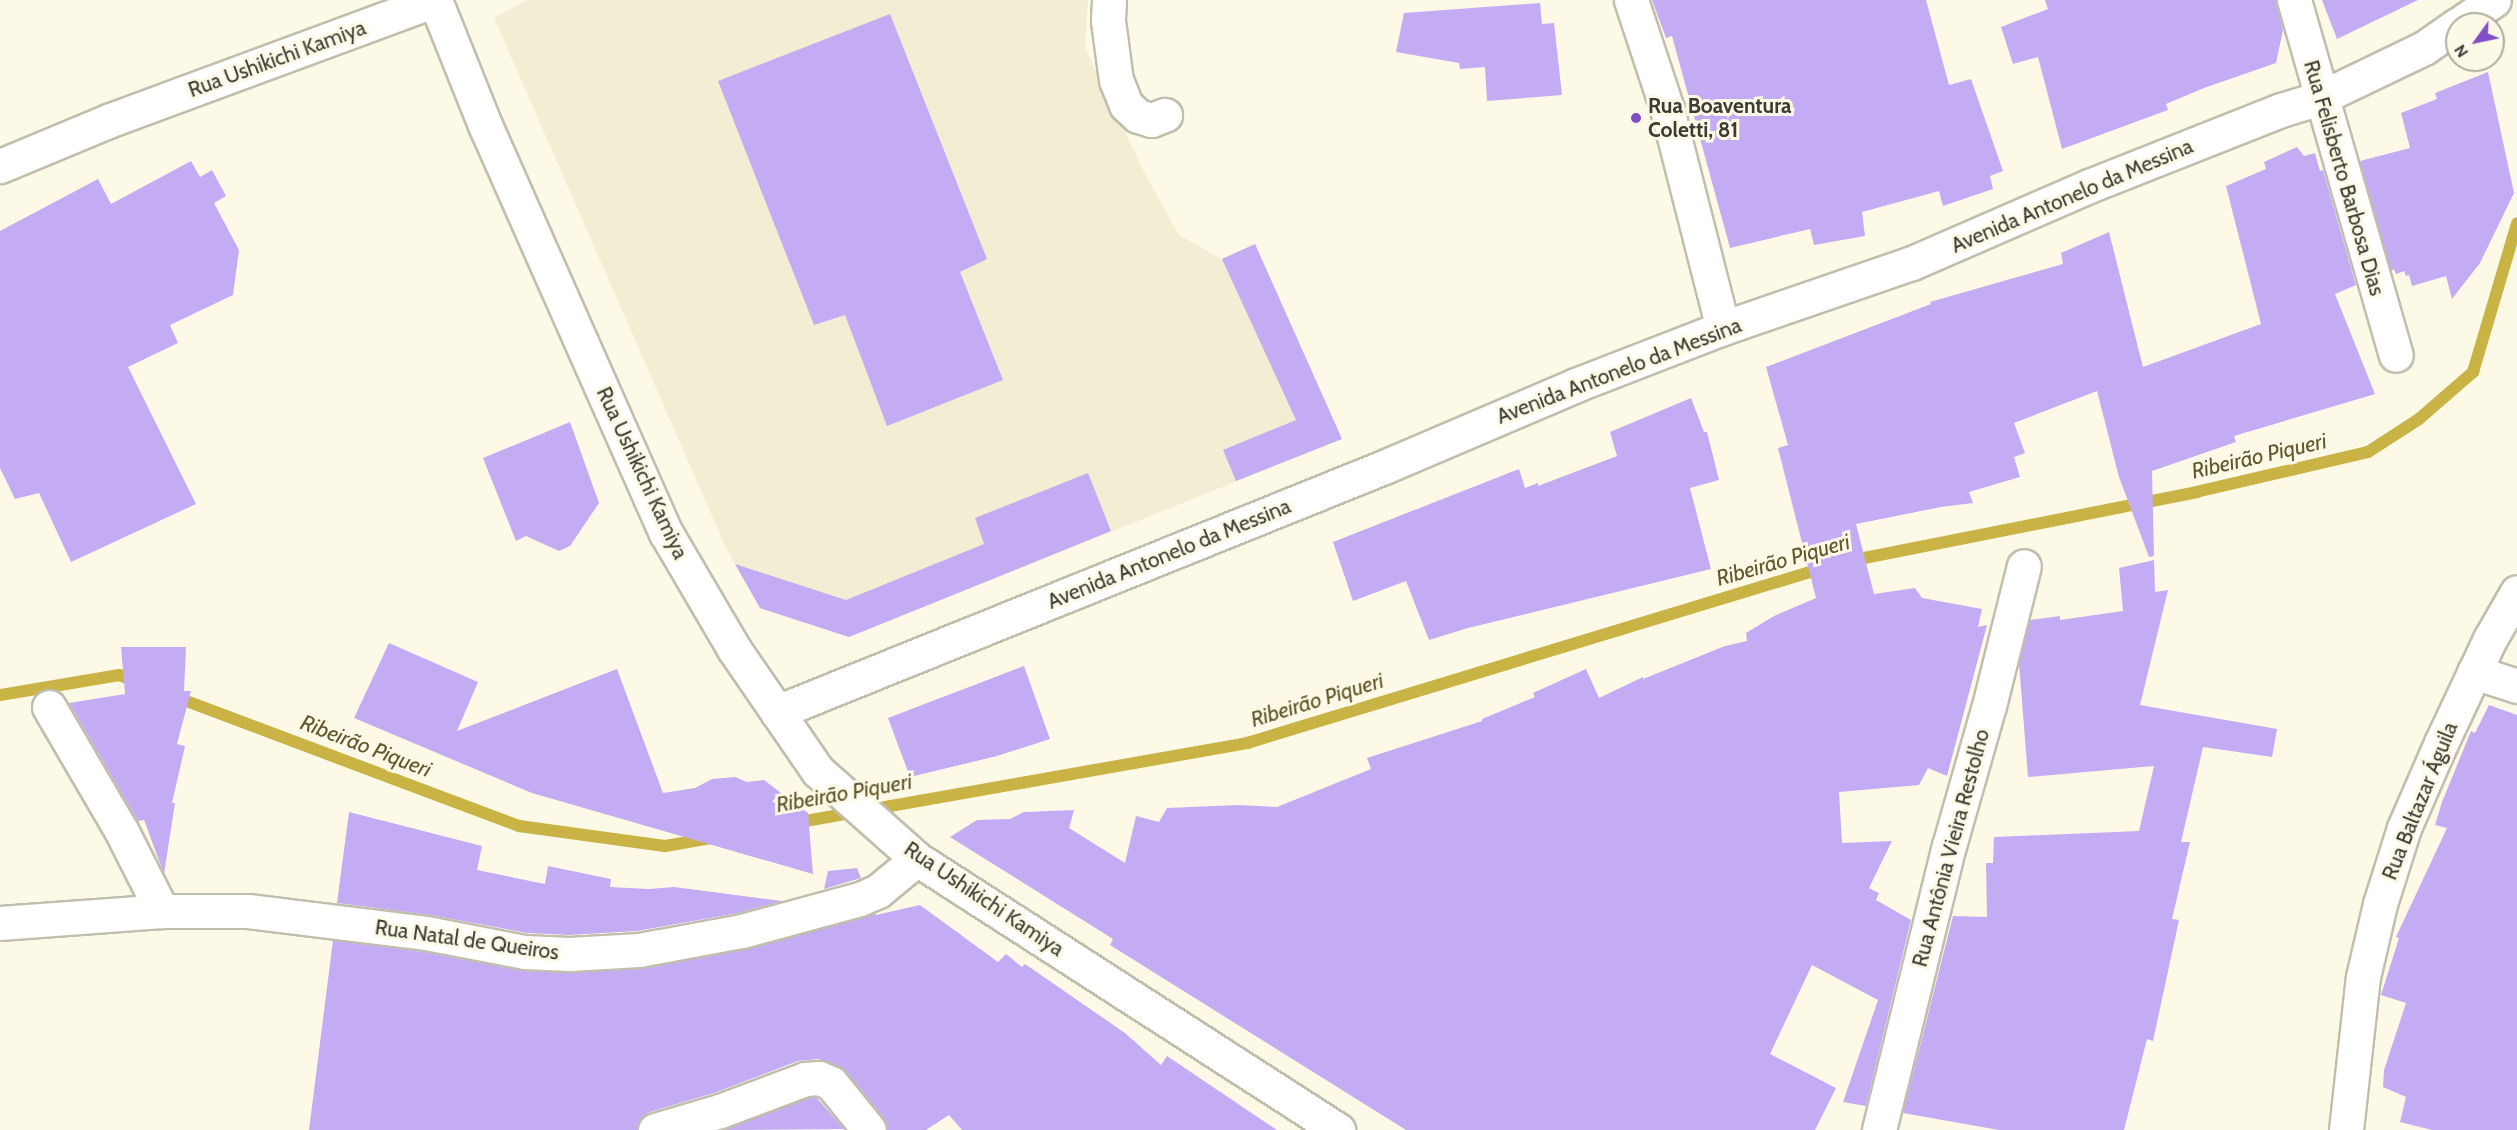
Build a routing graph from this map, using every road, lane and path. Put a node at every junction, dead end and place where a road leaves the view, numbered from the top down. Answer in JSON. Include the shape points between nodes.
{"nodes":[{"id":1,"x":435,"y":0,"type":"edge"},
{"id":2,"x":1109,"y":0,"type":"edge"},
{"id":3,"x":1631,"y":0,"type":"edge"},
{"id":4,"x":2294,"y":0,"type":"edge"},
{"id":5,"x":2494,"y":0,"type":"edge"},
{"id":6,"x":2477,"y":12,"type":"edge"},
{"id":7,"x":2445,"y":34,"type":"edge"},
{"id":8,"x":2320,"y":98,"type":"junction"},
{"id":9,"x":1166,"y":115,"type":"dead end"},
{"id":10,"x":0,"y":166,"type":"edge"},
{"id":11,"x":1723,"y":328,"type":"junction"},
{"id":12,"x":2396,"y":355,"type":"dead end"},
{"id":13,"x":2024,"y":566,"type":"dead end"},
{"id":14,"x":2517,"y":592,"type":"edge"},
{"id":15,"x":2474,"y":672,"type":"junction"},
{"id":16,"x":2517,"y":686,"type":"edge"},
{"id":17,"x":49,"y":707,"type":"dead end"},
{"id":18,"x":777,"y":712,"type":"junction"},
{"id":19,"x":908,"y":852,"type":"junction"},
{"id":20,"x":162,"y":911,"type":"junction"},
{"id":21,"x":0,"y":924,"type":"edge"},
{"id":22,"x":655,"y":1130,"type":"edge"},
{"id":23,"x":869,"y":1130,"type":"edge"},
{"id":24,"x":1338,"y":1130,"type":"edge"},
{"id":25,"x":1879,"y":1130,"type":"edge"},
{"id":26,"x":2346,"y":1130,"type":"edge"}],
"edges":[{"from":1,"to":10,"type":"street","name":"Rua Ushikichi Kamiya","via":[[108,121]]},
{"from":1,"to":18,"type":"street","name":"Rua Ushikichi Kamiya","via":[[485,125],[666,533],[734,649]]},
{"from":2,"to":9,"type":"street","via":[[1116,80],[1126,105],[1138,116],[1151,120]]},
{"from":3,"to":11,"type":"street","via":[[1667,109]]},
{"from":4,"to":8,"type":"street","name":"Rua Felisberto Barbosa Dias"},
{"from":5,"to":6,"type":"street","name":"Avenida Antonelo da Messina"},
{"from":7,"to":8,"type":"street","name":"Avenida Antonelo da Messina","via":[[2424,48]]},
{"from":8,"to":11,"type":"street","name":"Avenida Antonelo da Messina","via":[[2088,186],[1912,263]]},
{"from":8,"to":12,"type":"street","name":"Rua Felisberto Barbosa Dias"},
{"from":11,"to":18,"type":"street","name":"Avenida Antonelo da Messina"},
{"from":13,"to":25,"type":"street","name":"Rua Antônia Vieira Restolho"},
{"from":14,"to":15,"type":"street","name":"Rua Baltazar Águila"},
{"from":15,"to":16,"type":"street"},
{"from":15,"to":26,"type":"street","name":"Rua Baltazar Águila","via":[[2404,828],[2379,904],[2363,977]]},
{"from":17,"to":20,"type":"street","via":[[121,830]]},
{"from":18,"to":19,"type":"street","name":"Rua Ushikichi Kamiya","via":[[818,771]]},
{"from":19,"to":20,"type":"street","name":"Rua Natal de Queiros","via":[[878,891],[860,899],[742,931],[639,950],[525,952],[426,933],[248,911]]},
{"from":19,"to":24,"type":"street","name":"Rua Ushikichi Kamiya"},
{"from":20,"to":21,"type":"street","name":"Rua Natal de Queiros"},
{"from":22,"to":23,"type":"street","via":[[805,1079],[819,1078],[831,1083]]}]}
